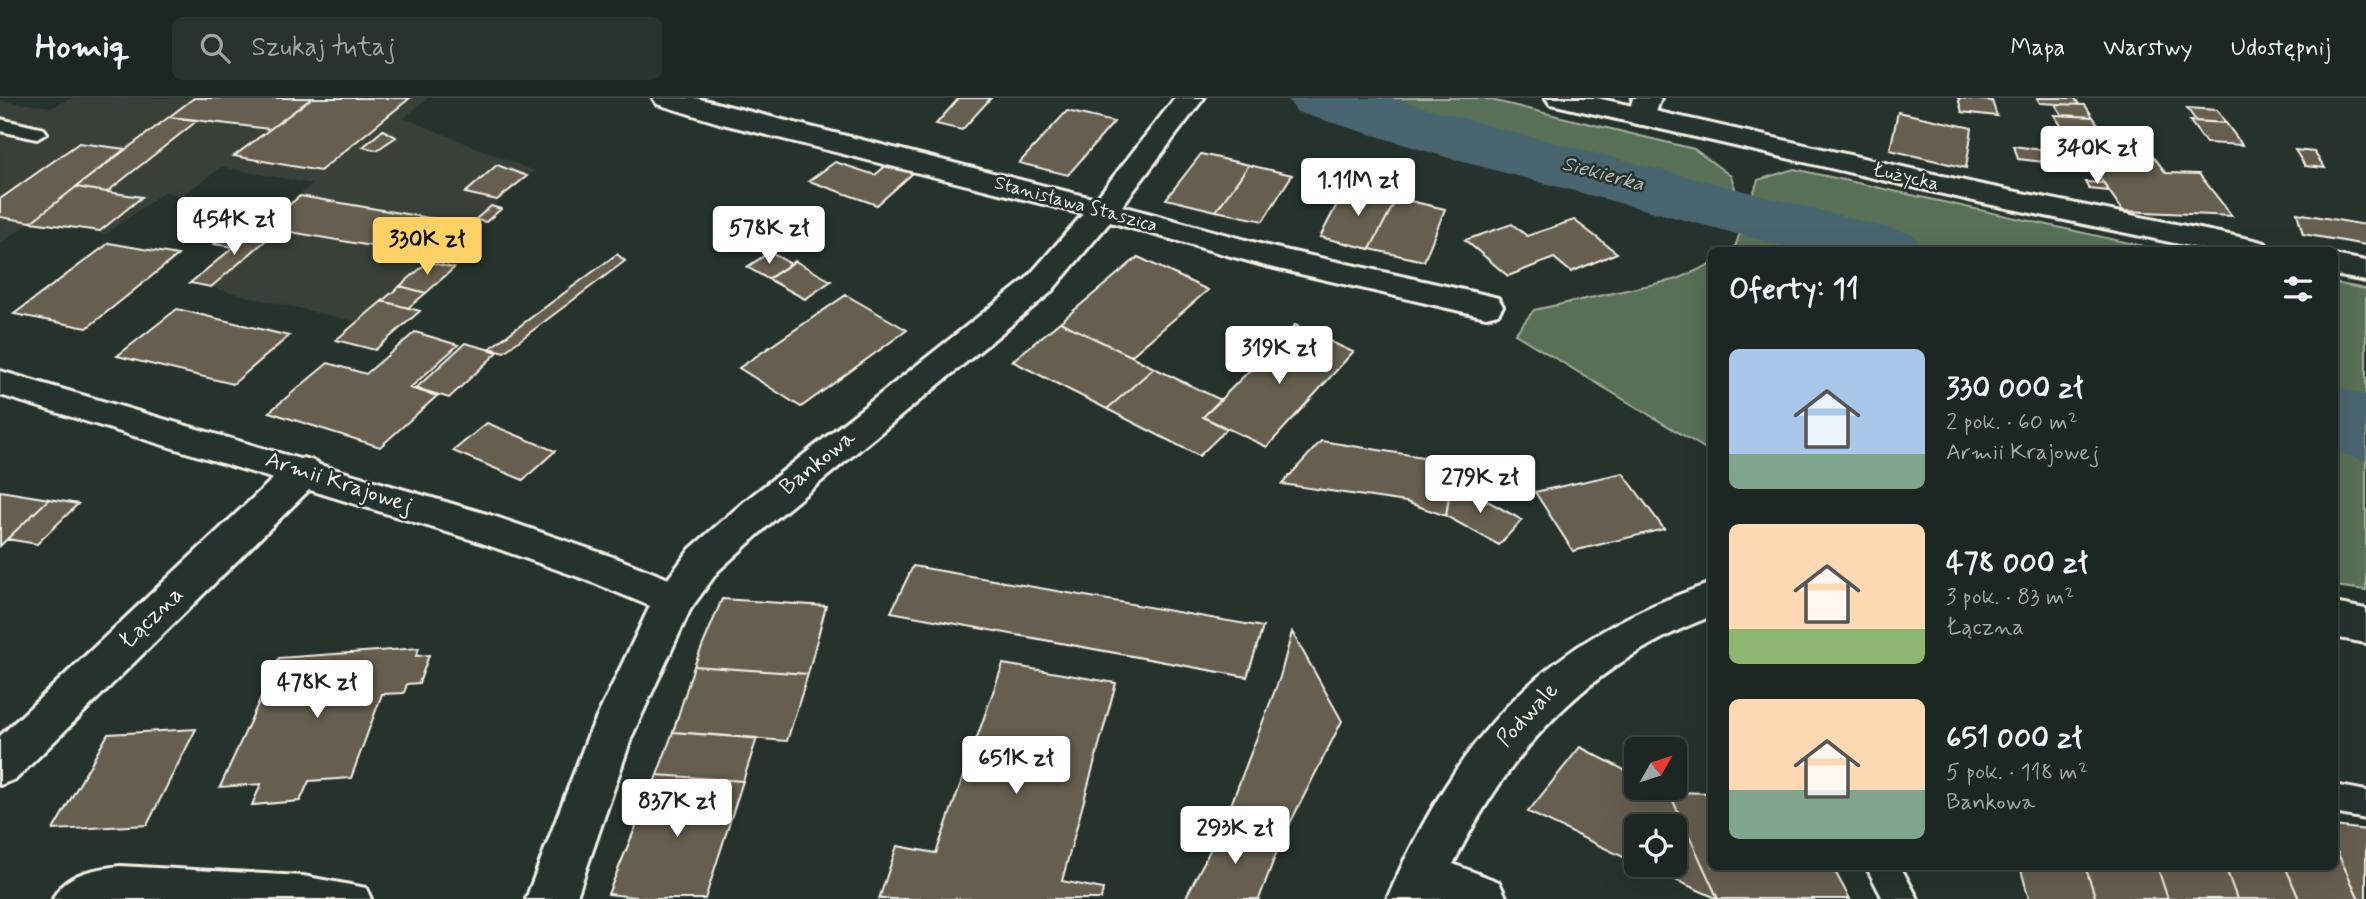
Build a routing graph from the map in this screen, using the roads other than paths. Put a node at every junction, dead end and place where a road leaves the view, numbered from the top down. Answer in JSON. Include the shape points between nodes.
{"nodes":[{"id":1,"x":667,"y":98,"type":"edge"},
{"id":2,"x":1190,"y":98,"type":"edge"},
{"id":3,"x":1560,"y":98,"type":"edge"},
{"id":4,"x":1644,"y":107,"type":"edge"},
{"id":5,"x":0,"y":125,"type":"edge"},
{"id":6,"x":37,"y":133,"type":"dead end"},
{"id":7,"x":1103,"y":210,"type":"junction"},
{"id":8,"x":2240,"y":247,"type":"edge"},
{"id":9,"x":2338,"y":266,"type":"edge"},
{"id":10,"x":2366,"y":271,"type":"edge"},
{"id":11,"x":1486,"y":306,"type":"dead end"},
{"id":12,"x":0,"y":383,"type":"edge"},
{"id":13,"x":304,"y":472,"type":"junction"},
{"id":14,"x":674,"y":599,"type":"junction"},
{"id":15,"x":1708,"y":600,"type":"edge"},
{"id":16,"x":2338,"y":621,"type":"edge"},
{"id":17,"x":2366,"y":626,"type":"edge"},
{"id":18,"x":0,"y":765,"type":"edge"},
{"id":19,"x":2338,"y":800,"type":"edge"},
{"id":20,"x":2366,"y":805,"type":"edge"},
{"id":21,"x":1884,"y":870,"type":"edge"},
{"id":22,"x":1417,"y":887,"type":"edge"},
{"id":23,"x":70,"y":899,"type":"edge"},
{"id":24,"x":354,"y":899,"type":"edge"},
{"id":25,"x":551,"y":899,"type":"edge"},
{"id":26,"x":1482,"y":899,"type":"edge"},
{"id":27,"x":1901,"y":899,"type":"edge"}],
"edges":[{"from":1,"to":7,"type":"street","name":"Stanisława Staszica"},
{"from":2,"to":7,"type":"street","name":"Bankowa"},
{"from":3,"to":4,"type":"street","name":"Łużycka"},
{"from":4,"to":8,"type":"street","name":"Łużycka","via":[[2084,216]]},
{"from":5,"to":6,"type":"lane"},
{"from":7,"to":11,"type":"street","name":"Stanisława Staszica","via":[[1266,256]]},
{"from":7,"to":14,"type":"street","name":"Bankowa","via":[[1038,286],[759,511],[704,560]]},
{"from":9,"to":10,"type":"street"},
{"from":12,"to":13,"type":"street","name":"Armii Krajowej"},
{"from":13,"to":14,"type":"street","name":"Armii Krajowej","via":[[537,546]]},
{"from":13,"to":18,"type":"street","name":"Łączna"},
{"from":14,"to":25,"type":"street","name":"Bankowa","via":[[610,736]]},
{"from":15,"to":22,"type":"street","name":"Podwale","via":[[1611,644],[1543,695],[1475,776]]},
{"from":16,"to":17,"type":"street"},
{"from":19,"to":20,"type":"lane"},
{"from":21,"to":27,"type":"lane"},
{"from":22,"to":26,"type":"street"},
{"from":23,"to":24,"type":"lane","via":[[93,885],[120,881]]}]}
